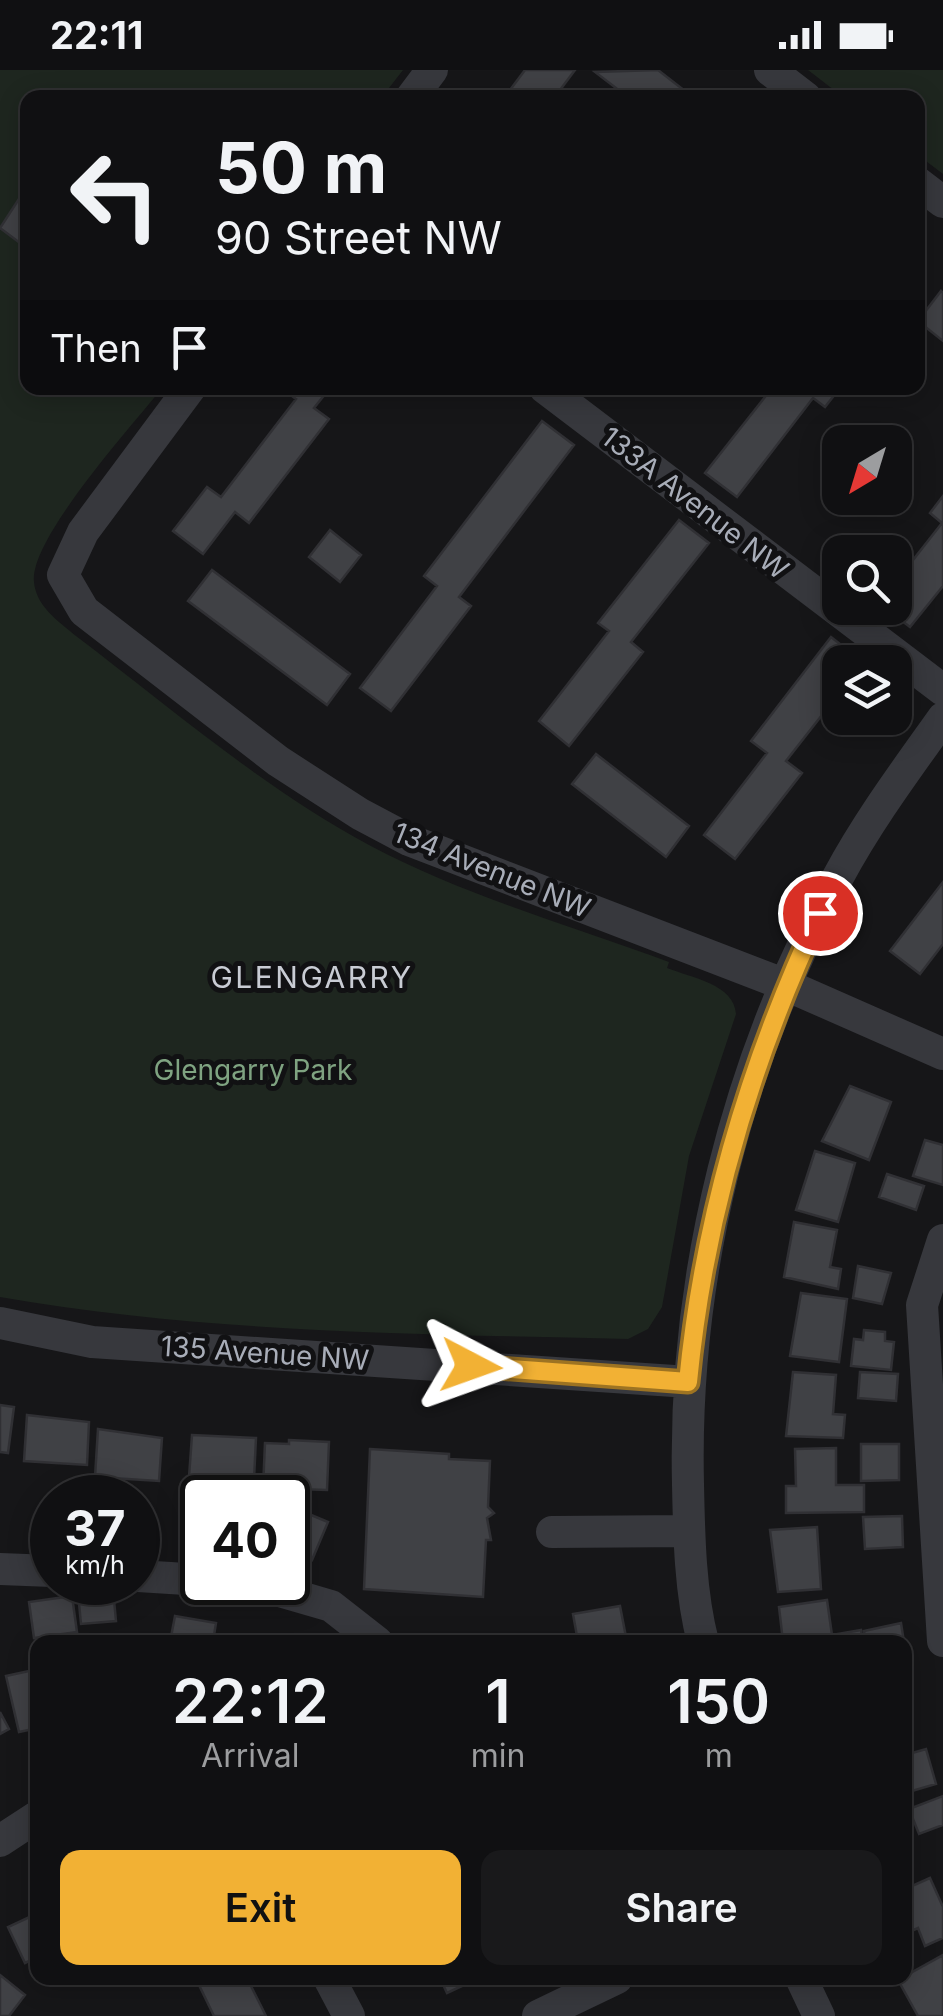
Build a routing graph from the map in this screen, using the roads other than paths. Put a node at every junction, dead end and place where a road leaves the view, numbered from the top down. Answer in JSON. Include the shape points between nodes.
{"nodes":[{"id":1,"x":432,"y":70,"type":"edge"},
{"id":2,"x":770,"y":70,"type":"edge"},
{"id":3,"x":416,"y":90,"type":"edge"},
{"id":4,"x":796,"y":90,"type":"edge"},
{"id":5,"x":185,"y":395,"type":"edge"},
{"id":6,"x":554,"y":395,"type":"edge"},
{"id":7,"x":943,"y":690,"type":"edge"},
{"id":8,"x":943,"y":718,"type":"edge"},
{"id":9,"x":786,"y":985,"type":"junction"},
{"id":10,"x":943,"y":1054,"type":"edge"},
{"id":11,"x":943,"y":1240,"type":"edge"},
{"id":12,"x":0,"y":1322,"type":"edge"},
{"id":13,"x":688,"y":1382,"type":"junction"},
{"id":14,"x":689,"y":1531,"type":"junction"},
{"id":15,"x":552,"y":1532,"type":"dead end"},
{"id":16,"x":0,"y":1569,"type":"edge"},
{"id":17,"x":30,"y":1570,"type":"edge"},
{"id":18,"x":310,"y":1600,"type":"edge"},
{"id":19,"x":368,"y":1635,"type":"edge"},
{"id":20,"x":702,"y":1635,"type":"edge"},
{"id":21,"x":943,"y":1641,"type":"edge"},
{"id":22,"x":30,"y":1821,"type":"edge"},
{"id":23,"x":0,"y":1842,"type":"edge"},
{"id":24,"x":334,"y":1985,"type":"edge"},
{"id":25,"x":804,"y":1985,"type":"edge"},
{"id":26,"x":582,"y":1996,"type":"edge"},
{"id":27,"x":350,"y":2016,"type":"edge"},
{"id":28,"x":538,"y":2016,"type":"edge"},
{"id":29,"x":818,"y":2016,"type":"edge"}],
"edges":[{"from":1,"to":3,"type":"street"},
{"from":2,"to":4,"type":"street"},
{"from":5,"to":9,"type":"street","name":"134 Avenue NW","via":[[83,532],[63,575],[84,611],[278,761],[360,814],[409,840]]},
{"from":6,"to":7,"type":"street","name":"133A Avenue NW"},
{"from":8,"to":9,"type":"street","via":[[837,878]]},
{"from":9,"to":10,"type":"street","name":"134 Avenue NW"},
{"from":9,"to":13,"type":"street","via":[[723,1180]]},
{"from":11,"to":21,"type":"street","via":[[922,1306]]},
{"from":12,"to":13,"type":"street","name":"135 Avenue NW","via":[[92,1342]]},
{"from":13,"to":14,"type":"street"},
{"from":14,"to":15,"type":"street"},
{"from":14,"to":20,"type":"street"},
{"from":16,"to":17,"type":"street"},
{"from":18,"to":19,"type":"street","via":[[331,1606]]},
{"from":22,"to":23,"type":"street"},
{"from":24,"to":27,"type":"street"},
{"from":25,"to":29,"type":"street"},
{"from":26,"to":28,"type":"street"}]}
